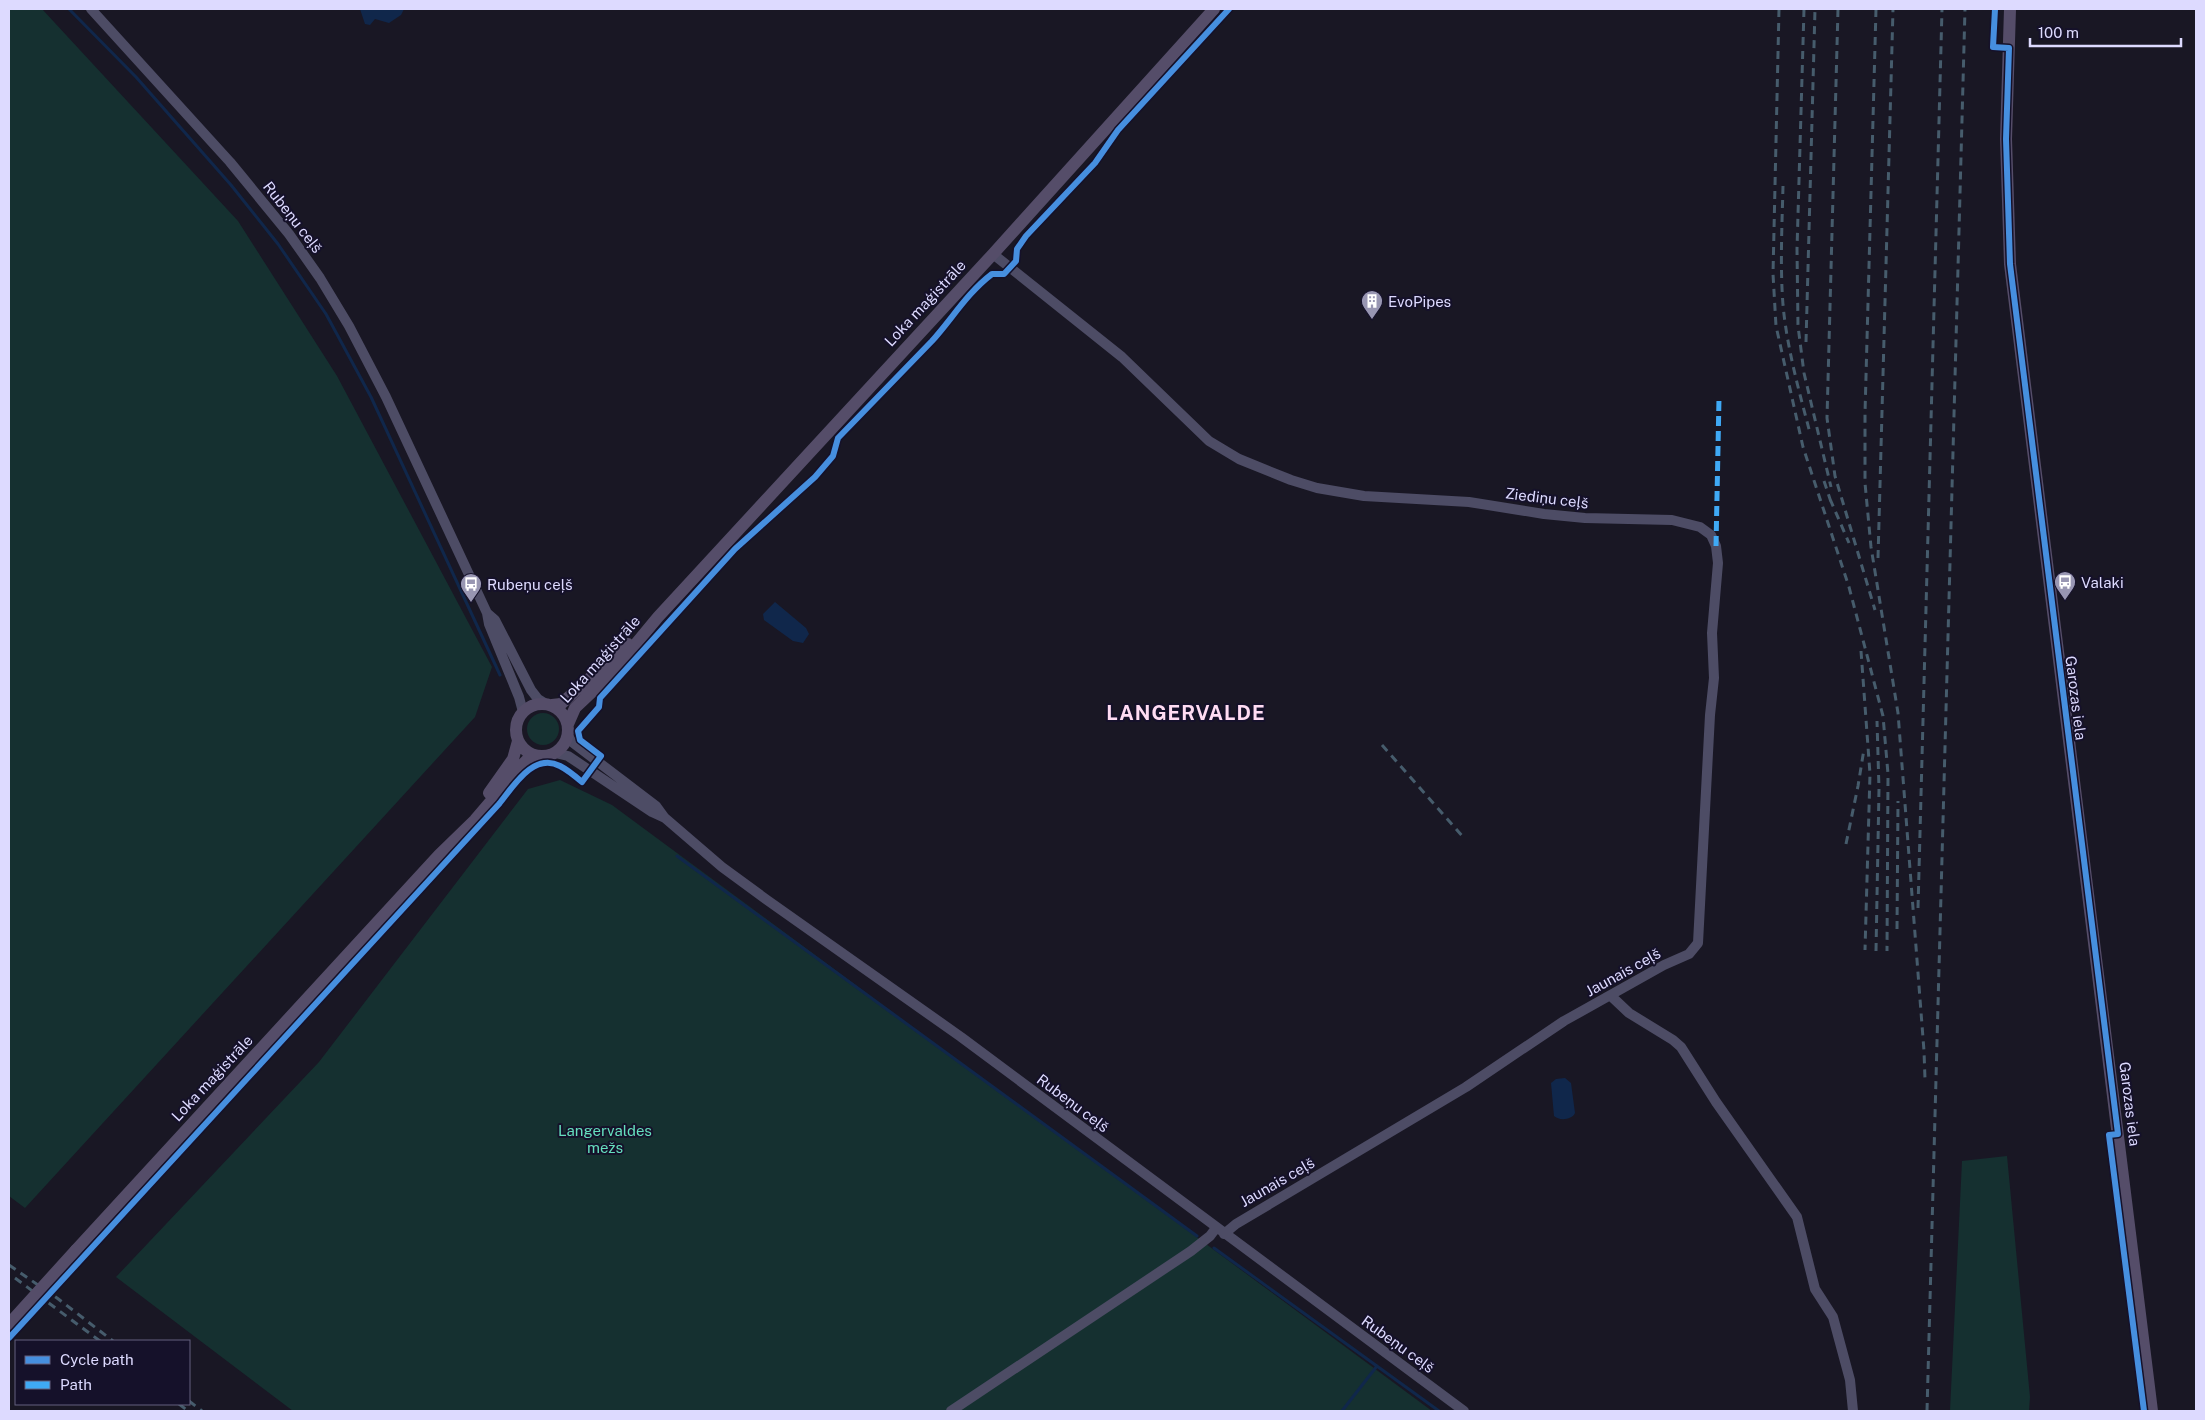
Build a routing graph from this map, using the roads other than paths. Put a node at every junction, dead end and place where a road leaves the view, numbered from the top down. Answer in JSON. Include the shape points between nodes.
{"nodes":[{"id":1,"x":91,"y":9,"type":"edge"},
{"id":2,"x":1214,"y":9,"type":"edge"},
{"id":3,"x":2010,"y":9,"type":"edge"},
{"id":4,"x":993,"y":254,"type":"junction"},
{"id":5,"x":1716,"y":546,"type":"joint"},
{"id":6,"x":487,"y":612,"type":"junction"},
{"id":7,"x":658,"y":617,"type":"junction"},
{"id":8,"x":549,"y":705,"type":"junction"},
{"id":9,"x":523,"y":712,"type":"junction"},
{"id":10,"x":568,"y":730,"type":"junction"},
{"id":11,"x":518,"y":741,"type":"junction"},
{"id":12,"x":555,"y":753,"type":"junction"},
{"id":13,"x":536,"y":756,"type":"junction"},
{"id":14,"x":664,"y":818,"type":"junction"},
{"id":15,"x":439,"y":856,"type":"junction"},
{"id":16,"x":1611,"y":996,"type":"junction"},
{"id":17,"x":1220,"y":1231,"type":"junction"},
{"id":18,"x":9,"y":1324,"type":"edge"},
{"id":19,"x":951,"y":1411,"type":"edge"},
{"id":20,"x":1464,"y":1411,"type":"edge"},
{"id":21,"x":1853,"y":1411,"type":"edge"},
{"id":22,"x":2152,"y":1411,"type":"edge"}],
"edges":[{"from":1,"to":6,"type":"street","name":"Rubeņu ceļš","via":[[230,162],[320,278],[386,397]]},
{"from":2,"to":4,"type":"main road","name":"Loka maģistrāle"},
{"from":3,"to":22,"type":"main road","name":"Garozas iela","via":[[2006,139],[2010,264]]},
{"from":4,"to":5,"type":"street","name":"Ziediņu ceļš","via":[[1128,363],[1209,441],[1291,480],[1364,496],[1469,502],[1584,518],[1672,520],[1700,527],[1711,535]]},
{"from":4,"to":7,"type":"main road","name":"Loka maģistrāle"},
{"from":5,"to":16,"type":"street","name":"Jaunais ceļš","via":[[1718,563],[1712,633],[1714,678],[1698,943],[1689,954]]},
{"from":6,"to":8,"type":"street","name":"Rubeņu ceļš","via":[[495,620],[531,690]]},
{"from":6,"to":9,"type":"street","name":"Rubeņu ceļš"},
{"from":7,"to":8,"type":"main road","name":"Loka maģistrāle","via":[[561,704]]},
{"from":7,"to":10,"type":"main road","name":"Loka maģistrāle","via":[[610,675],[575,708]]},
{"from":8,"to":9,"type":"main road","name":"Loka maģistrāle","via":[[533,705]]},
{"from":8,"to":10,"type":"main road","name":"Loka maģistrāle","via":[[562,712]]},
{"from":9,"to":11,"type":"main road","name":"Loka maģistrāle","via":[[517,723]]},
{"from":10,"to":12,"type":"main road","name":"Loka maģistrāle","via":[[561,748]]},
{"from":10,"to":14,"type":"street","name":"Rubeņu ceļš","via":[[572,742],[656,806]]},
{"from":11,"to":13,"type":"main road"},
{"from":11,"to":15,"type":"main road","name":"Loka maģistrāle","via":[[513,759],[483,801],[448,840]]},
{"from":12,"to":13,"type":"main road","name":"Loka maģistrāle"},
{"from":12,"to":14,"type":"street","name":"Rubeņu ceļš","via":[[568,756]]},
{"from":13,"to":15,"type":"main road","name":"Loka maģistrāle","via":[[521,766]]},
{"from":14,"to":17,"type":"street","name":"Rubeņu ceļš","via":[[752,889],[976,1049]]},
{"from":15,"to":18,"type":"main road","name":"Loka maģistrāle","bridge":true},
{"from":16,"to":17,"type":"street","name":"Jaunais ceļš","via":[[1564,1021],[1466,1087]]},
{"from":16,"to":21,"type":"street","via":[[1629,1013],[1681,1048],[1797,1217],[1815,1290],[1833,1317],[1850,1380]]},
{"from":17,"to":19,"type":"street","name":"Jaunais ceļš"},
{"from":17,"to":20,"type":"street","name":"Rubeņu ceļš"}]}
